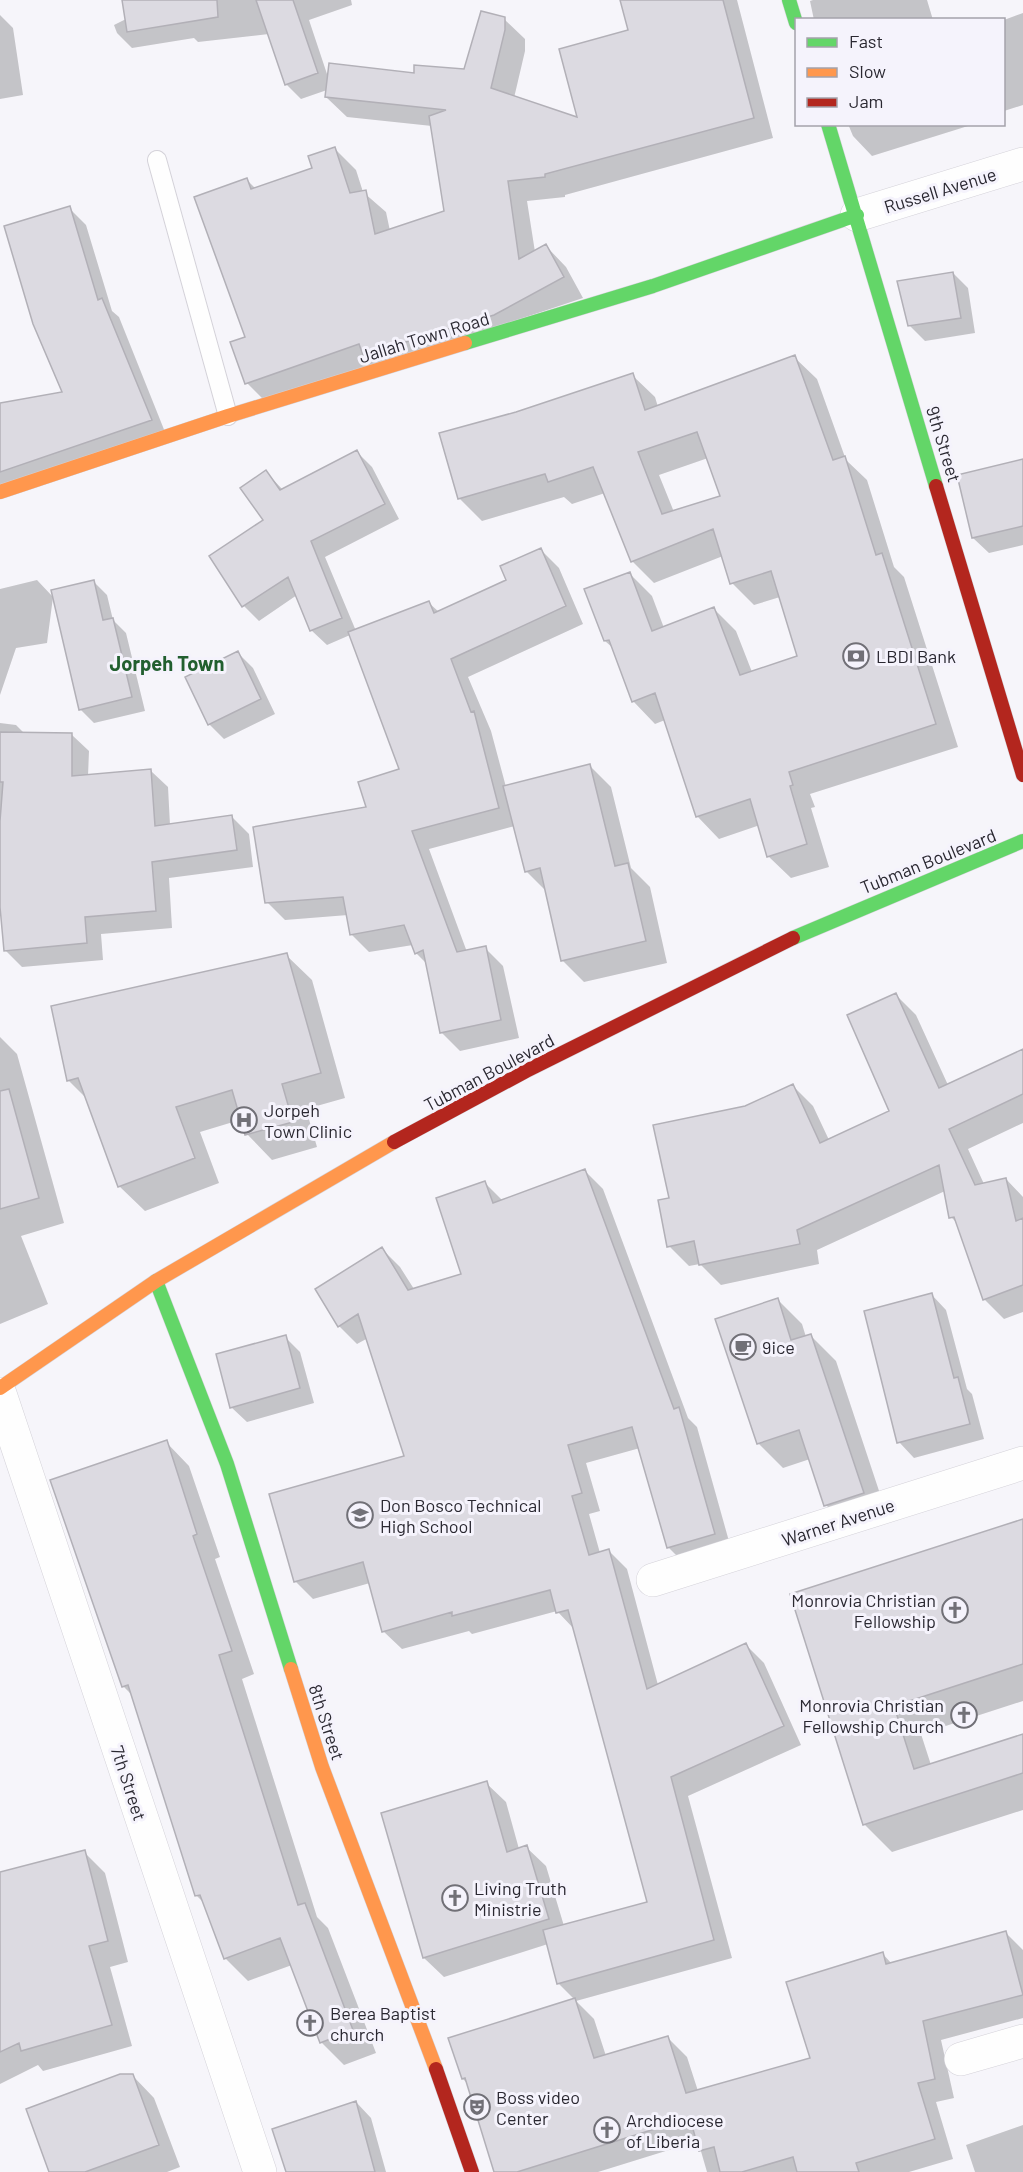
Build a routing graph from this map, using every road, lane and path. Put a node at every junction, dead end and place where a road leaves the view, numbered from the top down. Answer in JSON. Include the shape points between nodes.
{"nodes":[{"id":1,"x":789,"y":0,"type":"edge"},
{"id":2,"x":795,"y":20,"type":"edge"},
{"id":3,"x":829,"y":126,"type":"edge"},
{"id":4,"x":157,"y":160,"type":"dead end"},
{"id":5,"x":1023,"y":164,"type":"edge"},
{"id":6,"x":857,"y":215,"type":"junction"},
{"id":7,"x":228,"y":416,"type":"junction"},
{"id":8,"x":0,"y":492,"type":"edge"},
{"id":9,"x":1023,"y":775,"type":"edge"},
{"id":10,"x":1023,"y":841,"type":"edge"},
{"id":11,"x":156,"y":1281,"type":"junction"},
{"id":12,"x":0,"y":1388,"type":"edge"},
{"id":13,"x":0,"y":1394,"type":"edge"},
{"id":14,"x":1023,"y":1463,"type":"edge"},
{"id":15,"x":654,"y":1580,"type":"dead end"},
{"id":16,"x":1023,"y":2041,"type":"edge"},
{"id":17,"x":961,"y":2059,"type":"dead end"},
{"id":18,"x":260,"y":2172,"type":"edge"},
{"id":19,"x":472,"y":2172,"type":"edge"}],
"edges":[{"from":1,"to":2,"type":"main road"},
{"from":3,"to":6,"type":"main road","name":"9th Street"},
{"from":4,"to":7,"type":"lane"},
{"from":5,"to":6,"type":"street","name":"Russell Avenue"},
{"from":6,"to":7,"type":"main road","name":"Jallah Town Road","via":[[653,286]]},
{"from":6,"to":9,"type":"main road","name":"9th Street"},
{"from":7,"to":8,"type":"main road","name":"Jallah Town Road"},
{"from":10,"to":11,"type":"main road","name":"Tubman Boulevard","via":[[803,933],[537,1066],[367,1156]]},
{"from":11,"to":12,"type":"main road","name":"Tubman Boulevard"},
{"from":11,"to":19,"type":"main road","name":"8th Street","via":[[227,1464],[322,1767]]},
{"from":13,"to":18,"type":"street","name":"7th Street"},
{"from":14,"to":15,"type":"street","name":"Warner Avenue"},
{"from":16,"to":17,"type":"street"}]}
